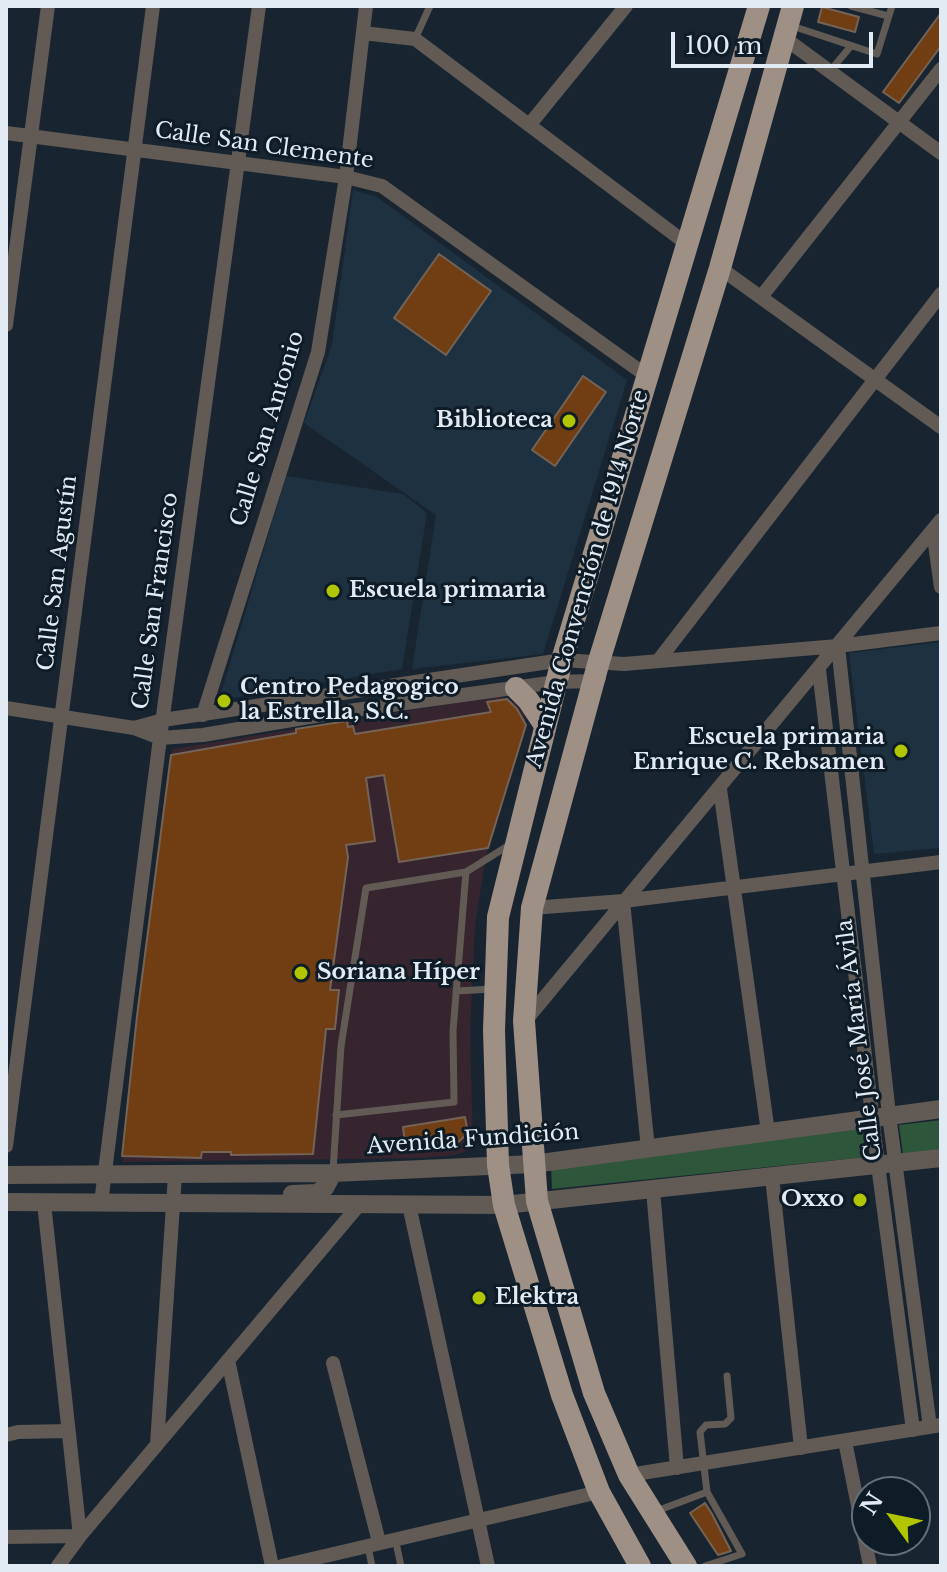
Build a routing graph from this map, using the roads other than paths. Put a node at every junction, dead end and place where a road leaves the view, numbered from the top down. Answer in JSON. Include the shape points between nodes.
{"nodes":[{"id":1,"x":48,"y":6,"type":"edge"},
{"id":2,"x":153,"y":6,"type":"edge"},
{"id":3,"x":259,"y":6,"type":"edge"},
{"id":4,"x":366,"y":6,"type":"edge"},
{"id":5,"x":430,"y":6,"type":"edge"},
{"id":6,"x":626,"y":6,"type":"edge"},
{"id":7,"x":851,"y":6,"type":"edge"},
{"id":8,"x":892,"y":6,"type":"edge"},
{"id":9,"x":754,"y":9,"type":"edge"},
{"id":10,"x":888,"y":16,"type":"junction"},
{"id":11,"x":788,"y":23,"type":"edge"},
{"id":12,"x":363,"y":33,"type":"junction"},
{"id":13,"x":415,"y":39,"type":"junction"},
{"id":14,"x":851,"y":46,"type":"junction"},
{"id":15,"x":941,"y":69,"type":"edge"},
{"id":16,"x":830,"y":71,"type":"junction"},
{"id":17,"x":899,"y":122,"type":"junction"},
{"id":18,"x":530,"y":124,"type":"junction"},
{"id":19,"x":6,"y":133,"type":"edge"},
{"id":20,"x":31,"y":137,"type":"junction"},
{"id":21,"x":134,"y":150,"type":"junction"},
{"id":22,"x":941,"y":153,"type":"edge"},
{"id":23,"x":238,"y":163,"type":"junction"},
{"id":24,"x":346,"y":177,"type":"junction"},
{"id":25,"x":687,"y":244,"type":"junction"},
{"id":26,"x":720,"y":268,"type":"junction"},
{"id":27,"x":941,"y":294,"type":"edge"},
{"id":28,"x":761,"y":297,"type":"junction"},
{"id":29,"x":6,"y":325,"type":"edge"},
{"id":30,"x":647,"y":376,"type":"junction"},
{"id":31,"x":875,"y":379,"type":"junction"},
{"id":32,"x":941,"y":427,"type":"edge"},
{"id":33,"x":937,"y":525,"type":"edge"},
{"id":34,"x":941,"y":587,"type":"edge"},
{"id":35,"x":941,"y":633,"type":"edge"},
{"id":36,"x":838,"y":646,"type":"junction"},
{"id":37,"x":562,"y":660,"type":"junction"},
{"id":38,"x":658,"y":661,"type":"junction"},
{"id":39,"x":624,"y":664,"type":"junction"},
{"id":40,"x":819,"y":670,"type":"junction"},
{"id":41,"x":597,"y":671,"type":"junction"},
{"id":42,"x":556,"y":682,"type":"junction"},
{"id":43,"x":516,"y":688,"type":"junction"},
{"id":44,"x":325,"y":694,"type":"junction"},
{"id":45,"x":6,"y":708,"type":"edge"},
{"id":46,"x":327,"y":714,"type":"junction"},
{"id":47,"x":203,"y":715,"type":"junction"},
{"id":48,"x":62,"y":716,"type":"junction"},
{"id":49,"x":163,"y":720,"type":"junction"},
{"id":50,"x":544,"y":724,"type":"junction"},
{"id":51,"x":134,"y":728,"type":"junction"},
{"id":52,"x":160,"y":738,"type":"junction"},
{"id":53,"x":720,"y":789,"type":"junction"},
{"id":54,"x":517,"y":840,"type":"junction"},
{"id":55,"x":941,"y":862,"type":"edge"},
{"id":56,"x":466,"y":872,"type":"junction"},
{"id":57,"x":862,"y":872,"type":"junction"},
{"id":58,"x":844,"y":874,"type":"junction"},
{"id":59,"x":735,"y":887,"type":"junction"},
{"id":60,"x":623,"y":901,"type":"junction"},
{"id":61,"x":532,"y":908,"type":"junction"},
{"id":62,"x":495,"y":989,"type":"junction"},
{"id":63,"x":456,"y":991,"type":"junction"},
{"id":64,"x":524,"y":1021,"type":"junction"},
{"id":65,"x":941,"y":1109,"type":"edge"},
{"id":66,"x":336,"y":1115,"type":"junction"},
{"id":67,"x":881,"y":1116,"type":"junction"},
{"id":68,"x":768,"y":1132,"type":"junction"},
{"id":69,"x":6,"y":1146,"type":"edge"},
{"id":70,"x":648,"y":1149,"type":"junction"},
{"id":71,"x":941,"y":1158,"type":"edge"},
{"id":72,"x":533,"y":1164,"type":"junction"},
{"id":73,"x":887,"y":1164,"type":"junction"},
{"id":74,"x":498,"y":1165,"type":"junction"},
{"id":75,"x":333,"y":1173,"type":"junction"},
{"id":76,"x":6,"y":1175,"type":"edge"},
{"id":77,"x":175,"y":1175,"type":"junction"},
{"id":78,"x":104,"y":1176,"type":"junction"},
{"id":79,"x":772,"y":1177,"type":"junction"},
{"id":80,"x":653,"y":1190,"type":"junction"},
{"id":81,"x":537,"y":1201,"type":"junction"},
{"id":82,"x":6,"y":1202,"type":"edge"},
{"id":83,"x":44,"y":1203,"type":"junction"},
{"id":84,"x":101,"y":1203,"type":"junction"},
{"id":85,"x":173,"y":1205,"type":"junction"},
{"id":86,"x":256,"y":1205,"type":"junction"},
{"id":87,"x":359,"y":1205,"type":"junction"},
{"id":88,"x":409,"y":1205,"type":"junction"},
{"id":89,"x":504,"y":1205,"type":"junction"},
{"id":90,"x":228,"y":1360,"type":"junction"},
{"id":91,"x":333,"y":1363,"type":"dead end"},
{"id":92,"x":727,"y":1376,"type":"dead end"},
{"id":93,"x":936,"y":1426,"type":"edge"},
{"id":94,"x":913,"y":1430,"type":"junction"},
{"id":95,"x":67,"y":1431,"type":"junction"},
{"id":96,"x":6,"y":1435,"type":"edge"},
{"id":97,"x":845,"y":1441,"type":"junction"},
{"id":98,"x":157,"y":1444,"type":"junction"},
{"id":99,"x":801,"y":1448,"type":"junction"},
{"id":100,"x":702,"y":1464,"type":"junction"},
{"id":101,"x":677,"y":1468,"type":"junction"},
{"id":102,"x":629,"y":1475,"type":"junction"},
{"id":103,"x":599,"y":1492,"type":"junction"},
{"id":104,"x":707,"y":1492,"type":"junction"},
{"id":105,"x":651,"y":1513,"type":"junction"},
{"id":106,"x":478,"y":1520,"type":"junction"},
{"id":107,"x":80,"y":1536,"type":"junction"},
{"id":108,"x":6,"y":1537,"type":"edge"},
{"id":109,"x":395,"y":1538,"type":"junction"},
{"id":110,"x":373,"y":1543,"type":"junction"},
{"id":111,"x":58,"y":1566,"type":"edge"},
{"id":112,"x":272,"y":1566,"type":"edge"},
{"id":113,"x":282,"y":1566,"type":"edge"},
{"id":114,"x":372,"y":1566,"type":"edge"},
{"id":115,"x":401,"y":1566,"type":"edge"},
{"id":116,"x":488,"y":1566,"type":"edge"},
{"id":117,"x":640,"y":1566,"type":"edge"},
{"id":118,"x":686,"y":1566,"type":"edge"},
{"id":119,"x":705,"y":1566,"type":"edge"},
{"id":120,"x":870,"y":1566,"type":"edge"}],
"edges":[{"from":1,"to":20,"type":"street"},
{"from":2,"to":21,"type":"street","name":"Calle San Agustín"},
{"from":3,"to":23,"type":"street","name":"Calle San Francisco"},
{"from":4,"to":12,"type":"street","name":"Calle San Antonio"},
{"from":5,"to":13,"type":"lane"},
{"from":6,"to":18,"type":"street"},
{"from":7,"to":10,"type":"lane"},
{"from":8,"to":10,"type":"lane"},
{"from":9,"to":25,"type":"main road","name":"Avenida Convención de 1914 Norte"},
{"from":10,"to":14,"type":"lane","via":[[877,54]]},
{"from":11,"to":14,"type":"lane"},
{"from":11,"to":16,"type":"street"},
{"from":11,"to":26,"type":"main road","name":"Avenida Convención de 1914 Norte"},
{"from":12,"to":13,"type":"street"},
{"from":12,"to":24,"type":"street","name":"Calle San Antonio"},
{"from":13,"to":18,"type":"street"},
{"from":14,"to":16,"type":"lane"},
{"from":15,"to":17,"type":"street"},
{"from":16,"to":17,"type":"street"},
{"from":17,"to":22,"type":"street"},
{"from":17,"to":28,"type":"street"},
{"from":18,"to":25,"type":"street"},
{"from":19,"to":20,"type":"street","name":"Calle San Clemente"},
{"from":20,"to":21,"type":"street","name":"Calle San Clemente"},
{"from":20,"to":29,"type":"street"},
{"from":21,"to":23,"type":"street","name":"Calle San Clemente"},
{"from":21,"to":48,"type":"street","name":"Calle San Agustín"},
{"from":23,"to":24,"type":"street","name":"Calle San Clemente"},
{"from":23,"to":49,"type":"street","name":"Calle San Francisco"},
{"from":24,"to":30,"type":"street","name":"Calle San Clemente","via":[[382,186]]},
{"from":24,"to":47,"type":"street","name":"Calle San Antonio","via":[[318,352]]},
{"from":25,"to":30,"type":"main road","name":"Avenida Convención de 1914 Norte"},
{"from":26,"to":28,"type":"street"},
{"from":26,"to":41,"type":"main road","name":"Avenida Convención de 1914 Norte"},
{"from":27,"to":31,"type":"street"},
{"from":28,"to":31,"type":"street"},
{"from":30,"to":37,"type":"main road","name":"Avenida Convención de 1914 Norte"},
{"from":31,"to":32,"type":"street"},
{"from":31,"to":38,"type":"street"},
{"from":33,"to":34,"type":"street"},
{"from":33,"to":36,"type":"street"},
{"from":35,"to":36,"type":"street"},
{"from":36,"to":38,"type":"street"},
{"from":36,"to":40,"type":"street"},
{"from":36,"to":57,"type":"street","name":"Calle José María Ávila"},
{"from":37,"to":41,"type":"street"},
{"from":37,"to":42,"type":"main road","name":"Avenida Convención de 1914 Norte"},
{"from":37,"to":44,"type":"street"},
{"from":38,"to":39,"type":"street"},
{"from":39,"to":41,"type":"street"},
{"from":39,"to":41,"type":"street"},
{"from":40,"to":53,"type":"street"},
{"from":40,"to":58,"type":"street","name":"Calle José María Ávila"},
{"from":41,"to":42,"type":"street"},
{"from":41,"to":61,"type":"main road","name":"Avenida Convención de 1914 Norte"},
{"from":42,"to":43,"type":"street"},
{"from":42,"to":50,"type":"main road","name":"Avenida Convención de 1914 Norte"},
{"from":43,"to":46,"type":"street"},
{"from":43,"to":50,"type":"main road"},
{"from":44,"to":46,"type":"street"},
{"from":44,"to":47,"type":"street"},
{"from":45,"to":48,"type":"street"},
{"from":46,"to":52,"type":"street"},
{"from":47,"to":49,"type":"street"},
{"from":48,"to":51,"type":"street"},
{"from":48,"to":69,"type":"street","name":"Calle San Agustín"},
{"from":49,"to":51,"type":"street"},
{"from":49,"to":52,"type":"street","name":"Calle San Francisco"},
{"from":50,"to":54,"type":"main road","name":"Avenida Convención de 1914 Norte"},
{"from":51,"to":52,"type":"street"},
{"from":52,"to":78,"type":"street","name":"Calle San Francisco"},
{"from":53,"to":59,"type":"street"},
{"from":53,"to":60,"type":"street"},
{"from":54,"to":56,"type":"lane"},
{"from":54,"to":62,"type":"main road","name":"Avenida Convención de 1914 Norte","via":[[498,917]]},
{"from":55,"to":57,"type":"street"},
{"from":56,"to":63,"type":"lane"},
{"from":56,"to":66,"type":"lane","via":[[366,888],[341,1046]]},
{"from":57,"to":58,"type":"street"},
{"from":57,"to":67,"type":"street","name":"Calle José María Ávila"},
{"from":58,"to":59,"type":"street"},
{"from":58,"to":67,"type":"street","name":"Calle José María Ávila"},
{"from":59,"to":60,"type":"street"},
{"from":59,"to":68,"type":"street"},
{"from":60,"to":61,"type":"street"},
{"from":60,"to":64,"type":"street"},
{"from":60,"to":70,"type":"street"},
{"from":61,"to":64,"type":"main road","name":"Avenida Convención de 1914 Norte"},
{"from":62,"to":63,"type":"lane"},
{"from":62,"to":74,"type":"main road","name":"Avenida Convención de 1914 Norte"},
{"from":63,"to":66,"type":"lane","via":[[454,1102]]},
{"from":64,"to":72,"type":"main road","name":"Avenida Convención de 1914 Norte"},
{"from":65,"to":67,"type":"street","name":"Avenida Fundición"},
{"from":66,"to":75,"type":"lane"},
{"from":67,"to":68,"type":"street","name":"Avenida Fundición"},
{"from":67,"to":73,"type":"street","name":"Calle José María Ávila"},
{"from":68,"to":70,"type":"street","name":"Avenida Fundición"},
{"from":70,"to":72,"type":"street","name":"Avenida Fundición"},
{"from":71,"to":73,"type":"street"},
{"from":72,"to":74,"type":"street","name":"Avenida Fundición"},
{"from":72,"to":81,"type":"main road","name":"Avenida Convención de 1914 Norte"},
{"from":73,"to":79,"type":"street"},
{"from":73,"to":93,"type":"street","name":"Calle José María Ávila"},
{"from":73,"to":94,"type":"street","name":"Calle José María Ávila"},
{"from":74,"to":75,"type":"street","name":"Avenida Fundición"},
{"from":74,"to":89,"type":"main road","name":"Avenida Convención de 1914 Norte"},
{"from":75,"to":77,"type":"street","name":"Avenida Fundición"},
{"from":75,"to":86,"type":"street","via":[[316,1193],[285,1194]]},
{"from":76,"to":78,"type":"street","name":"Avenida Fundición"},
{"from":77,"to":78,"type":"street","name":"Avenida Fundición"},
{"from":77,"to":85,"type":"street"},
{"from":78,"to":84,"type":"street","name":"Calle San Francisco"},
{"from":79,"to":80,"type":"street"},
{"from":79,"to":99,"type":"street"},
{"from":80,"to":81,"type":"street"},
{"from":80,"to":101,"type":"street"},
{"from":81,"to":89,"type":"street"},
{"from":81,"to":102,"type":"main road","name":"Avenida Convención de 1914 Norte","via":[[594,1393]]},
{"from":82,"to":83,"type":"street"},
{"from":83,"to":84,"type":"street"},
{"from":83,"to":95,"type":"street"},
{"from":84,"to":85,"type":"street"},
{"from":85,"to":86,"type":"street"},
{"from":85,"to":98,"type":"street"},
{"from":86,"to":87,"type":"street"},
{"from":87,"to":88,"type":"street"},
{"from":87,"to":90,"type":"street"},
{"from":88,"to":89,"type":"street"},
{"from":88,"to":106,"type":"street"},
{"from":89,"to":103,"type":"main road","name":"Avenida Convención de 1914 Norte","via":[[562,1395]]},
{"from":90,"to":98,"type":"street"},
{"from":90,"to":112,"type":"street"},
{"from":91,"to":110,"type":"street"},
{"from":92,"to":100,"type":"lane","via":[[731,1418],[702,1428]]},
{"from":93,"to":94,"type":"street"},
{"from":94,"to":97,"type":"street"},
{"from":95,"to":96,"type":"street"},
{"from":95,"to":107,"type":"street"},
{"from":97,"to":99,"type":"street"},
{"from":97,"to":120,"type":"street"},
{"from":98,"to":107,"type":"street"},
{"from":99,"to":100,"type":"street"},
{"from":100,"to":101,"type":"street"},
{"from":100,"to":104,"type":"lane"},
{"from":101,"to":102,"type":"street"},
{"from":102,"to":105,"type":"main road","name":"Avenida Convención de 1914 Norte"},
{"from":103,"to":106,"type":"street"},
{"from":103,"to":117,"type":"main road","name":"Avenida Convención de 1914 Norte"},
{"from":104,"to":105,"type":"lane"},
{"from":104,"to":119,"type":"lane","via":[[742,1554]]},
{"from":105,"to":118,"type":"main road","name":"Avenida Convención de 1914 Norte"},
{"from":106,"to":109,"type":"street"},
{"from":106,"to":116,"type":"street"},
{"from":107,"to":108,"type":"street"},
{"from":107,"to":111,"type":"street"},
{"from":109,"to":110,"type":"street"},
{"from":109,"to":115,"type":"lane"},
{"from":110,"to":113,"type":"street"},
{"from":110,"to":114,"type":"lane"}]}
